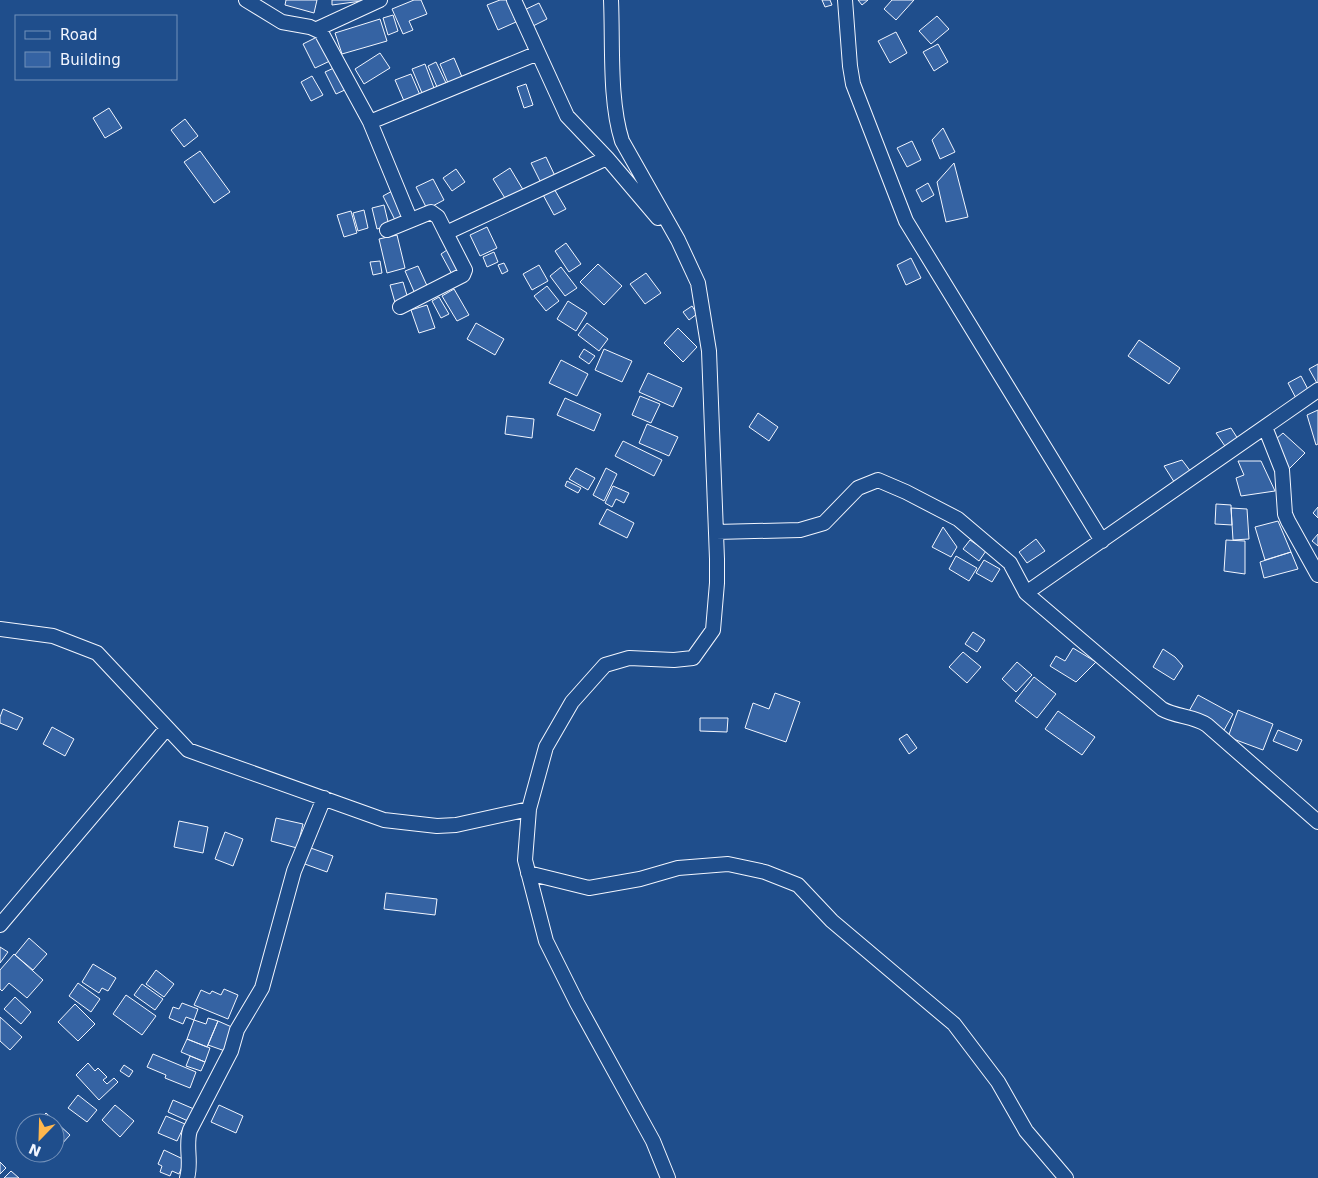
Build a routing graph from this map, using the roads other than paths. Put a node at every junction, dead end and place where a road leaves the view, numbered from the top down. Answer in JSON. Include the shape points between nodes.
{"nodes":[{"id":1,"x":246,"y":0,"type":"edge"},
{"id":2,"x":380,"y":0,"type":"edge"},
{"id":3,"x":514,"y":0,"type":"edge"},
{"id":4,"x":612,"y":0,"type":"edge"},
{"id":5,"x":845,"y":0,"type":"edge"},
{"id":6,"x":316,"y":29,"type":"junction"},
{"id":7,"x":538,"y":53,"type":"junction"},
{"id":8,"x":370,"y":122,"type":"junction"},
{"id":9,"x":607,"y":158,"type":"junction"},
{"id":10,"x":410,"y":219,"type":"junction"},
{"id":11,"x":388,"y":230,"type":"dead end"},
{"id":12,"x":446,"y":233,"type":"junction"},
{"id":13,"x":678,"y":240,"type":"junction"},
{"id":14,"x":400,"y":307,"type":"dead end"},
{"id":15,"x":1318,"y":390,"type":"edge"},
{"id":16,"x":1264,"y":428,"type":"junction"},
{"id":17,"x":716,"y":532,"type":"junction"},
{"id":18,"x":1102,"y":541,"type":"junction"},
{"id":19,"x":1318,"y":575,"type":"edge"},
{"id":20,"x":1026,"y":593,"type":"junction"},
{"id":21,"x":0,"y":629,"type":"edge"},
{"id":22,"x":167,"y":728,"type":"junction"},
{"id":23,"x":324,"y":798,"type":"junction"},
{"id":24,"x":530,"y":809,"type":"junction"},
{"id":25,"x":1318,"y":822,"type":"edge"},
{"id":26,"x":528,"y":873,"type":"junction"},
{"id":27,"x":0,"y":925,"type":"edge"},
{"id":28,"x":187,"y":1178,"type":"edge"},
{"id":29,"x":668,"y":1178,"type":"edge"},
{"id":30,"x":1066,"y":1178,"type":"edge"}],
"edges":[{"from":1,"to":6,"type":"street","via":[[282,22]]},
{"from":2,"to":6,"type":"street"},
{"from":3,"to":7,"type":"street"},
{"from":4,"to":13,"type":"street","via":[[618,128],[622,141]]},
{"from":5,"to":18,"type":"street","via":[[853,84],[906,221]]},
{"from":6,"to":8,"type":"street","via":[[324,37]]},
{"from":7,"to":8,"type":"street"},
{"from":7,"to":9,"type":"street","via":[[567,116]]},
{"from":8,"to":10,"type":"street"},
{"from":9,"to":12,"type":"street"},
{"from":9,"to":13,"type":"street"},
{"from":10,"to":11,"type":"street"},
{"from":10,"to":12,"type":"street","via":[[431,212],[438,217]]},
{"from":12,"to":14,"type":"street","via":[[464,270],[463,275]]},
{"from":13,"to":17,"type":"street","via":[[698,283],[709,351]]},
{"from":15,"to":16,"type":"street"},
{"from":16,"to":18,"type":"street"},
{"from":16,"to":19,"type":"street","via":[[1282,470],[1285,514]]},
{"from":17,"to":20,"type":"street","via":[[800,530],[824,523],[858,488],[878,480],[958,519],[1010,563]]},
{"from":17,"to":24,"type":"street","via":[[717,582],[713,630],[693,658],[629,658],[605,665],[572,702],[546,747]]},
{"from":18,"to":20,"type":"street"},
{"from":20,"to":25,"type":"street","via":[[1162,709],[1201,721]]},
{"from":21,"to":22,"type":"street","via":[[52,636],[97,653]]},
{"from":22,"to":23,"type":"street","via":[[188,750]]},
{"from":22,"to":27,"type":"street"},
{"from":23,"to":24,"type":"street","via":[[384,820],[437,826]]},
{"from":23,"to":28,"type":"street","via":[[294,871],[262,988],[237,1030],[231,1051],[190,1130]]},
{"from":24,"to":26,"type":"street","via":[[525,860]]},
{"from":26,"to":29,"type":"street","via":[[546,941],[653,1141]]},
{"from":26,"to":30,"type":"street","via":[[589,888],[678,868],[728,864],[765,872],[798,885],[832,921],[954,1024],[998,1082],[1026,1131]]}]}
